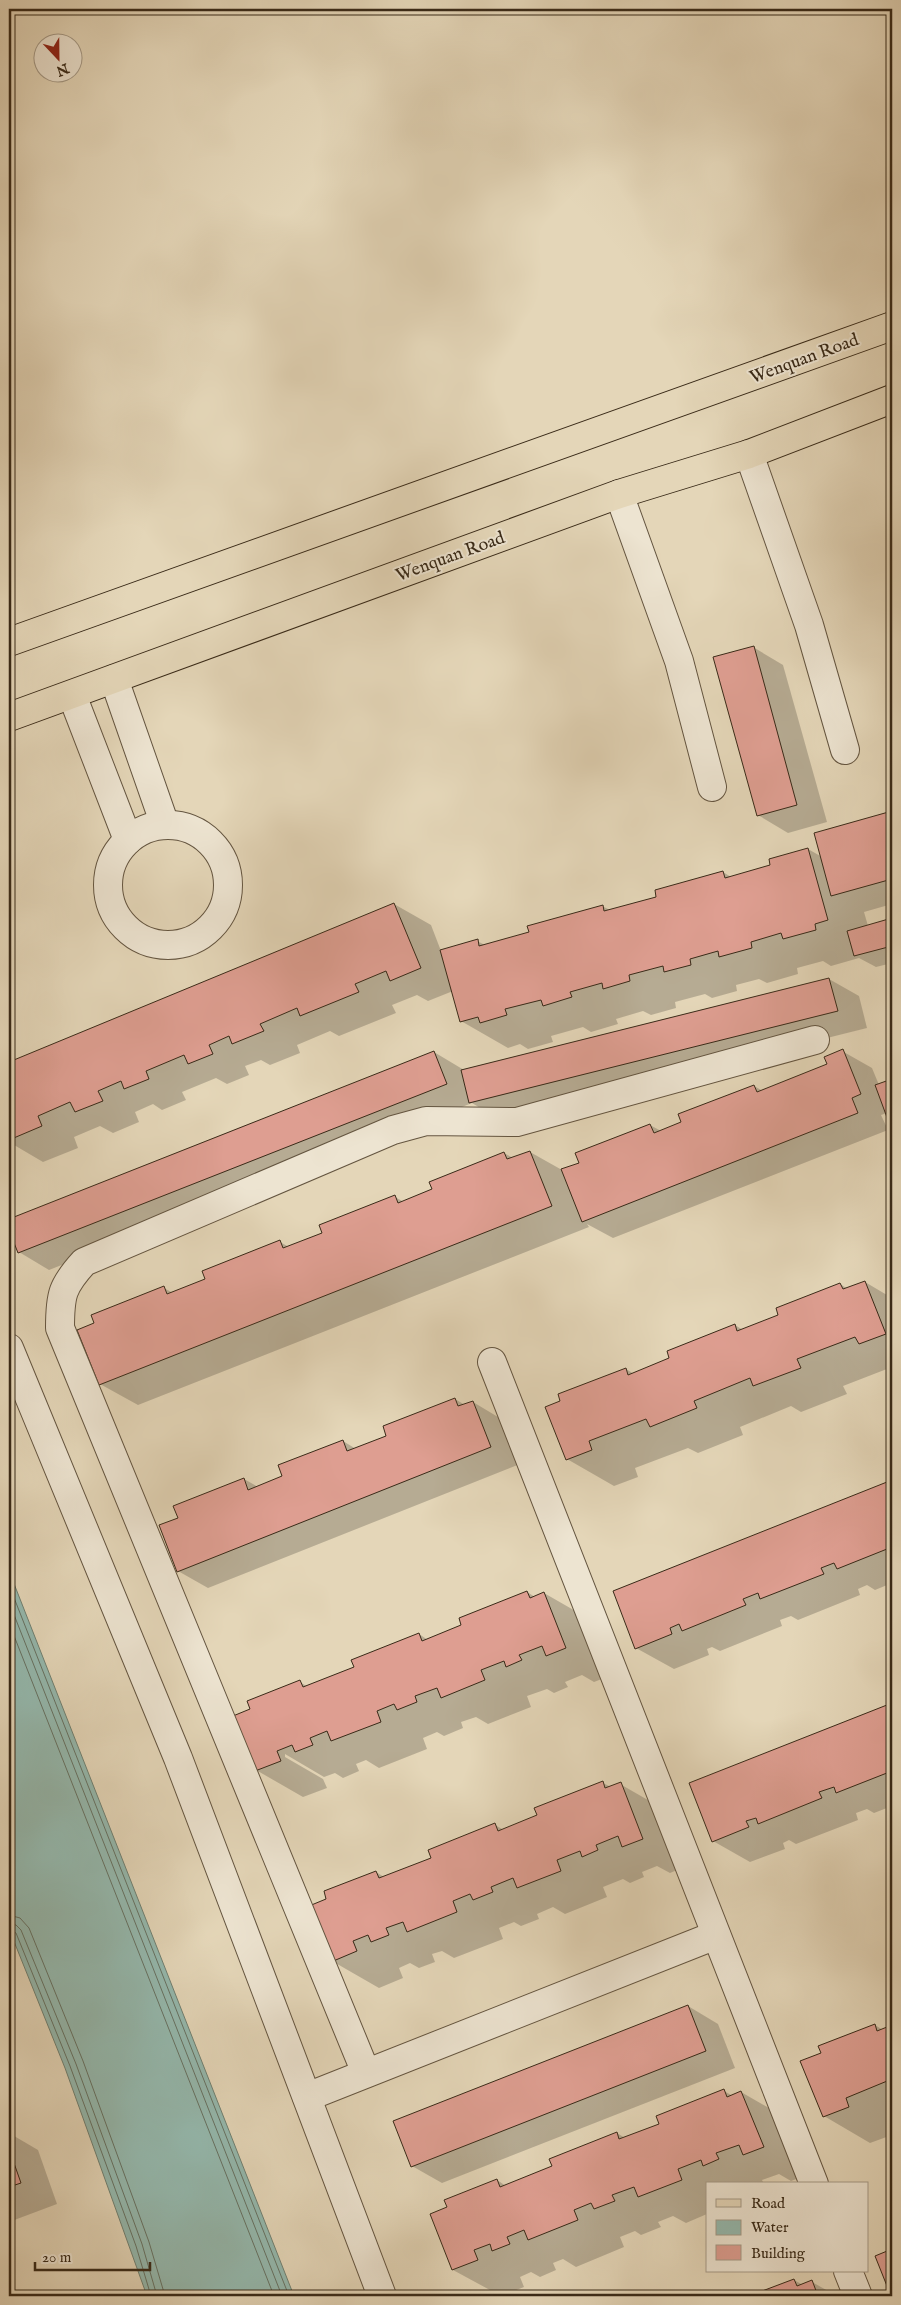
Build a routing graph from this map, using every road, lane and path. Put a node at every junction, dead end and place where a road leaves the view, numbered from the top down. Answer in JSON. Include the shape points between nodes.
{"nodes":[{"id":1,"x":892,"y":326,"type":"edge"},
{"id":2,"x":892,"y":399,"type":"edge"},
{"id":3,"x":749,"y":454,"type":"junction"},
{"id":4,"x":619,"y":494,"type":"junction"},
{"id":5,"x":9,"y":642,"type":"edge"},
{"id":6,"x":114,"y":679,"type":"junction"},
{"id":7,"x":72,"y":695,"type":"junction"},
{"id":8,"x":9,"y":717,"type":"edge"},
{"id":9,"x":845,"y":750,"type":"dead end"},
{"id":10,"x":712,"y":787,"type":"dead end"},
{"id":11,"x":165,"y":825,"type":"junction"},
{"id":12,"x":128,"y":840,"type":"junction"},
{"id":13,"x":814,"y":1040,"type":"dead end"},
{"id":14,"x":9,"y":1348,"type":"edge"},
{"id":15,"x":492,"y":1362,"type":"dead end"},
{"id":16,"x":716,"y":1935,"type":"junction"},
{"id":17,"x":366,"y":2073,"type":"junction"},
{"id":18,"x":306,"y":2096,"type":"junction"},
{"id":19,"x":813,"y":2182,"type":"edge"},
{"id":20,"x":848,"y":2272,"type":"edge"},
{"id":21,"x":382,"y":2296,"type":"edge"},
{"id":22,"x":858,"y":2296,"type":"edge"}],
"edges":[{"from":1,"to":5,"type":"main road","name":"Wenquan Road"},
{"from":2,"to":3,"type":"main road","name":"Wenquan Road"},
{"from":3,"to":4,"type":"main road","name":"Wenquan Road"},
{"from":3,"to":9,"type":"street","via":[[809,625]]},
{"from":4,"to":6,"type":"main road","name":"Wenquan Road"},
{"from":4,"to":10,"type":"street","via":[[679,661]]},
{"from":6,"to":7,"type":"main road","name":"Wenquan Road"},
{"from":6,"to":11,"type":"street"},
{"from":7,"to":8,"type":"main road","name":"Wenquan Road"},
{"from":7,"to":12,"type":"street"},
{"from":11,"to":12,"type":"street","via":[[145,828]]},
{"from":11,"to":12,"type":"street","via":[[185,827],[203,836],[217,850],[226,869],[228,887],[216,921],[202,934],[186,942],[167,945],[149,942],[133,934],[111,906],[109,871],[115,855]]},
{"from":13,"to":17,"type":"street","via":[[517,1122],[426,1121],[393,1130],[84,1262],[67,1280],[60,1304],[60,1328]]},
{"from":14,"to":18,"type":"street","via":[[178,1758]]},
{"from":15,"to":16,"type":"street"},
{"from":16,"to":17,"type":"street"},
{"from":16,"to":19,"type":"street"},
{"from":17,"to":18,"type":"street"},
{"from":18,"to":21,"type":"street"},
{"from":20,"to":22,"type":"street"}]}
